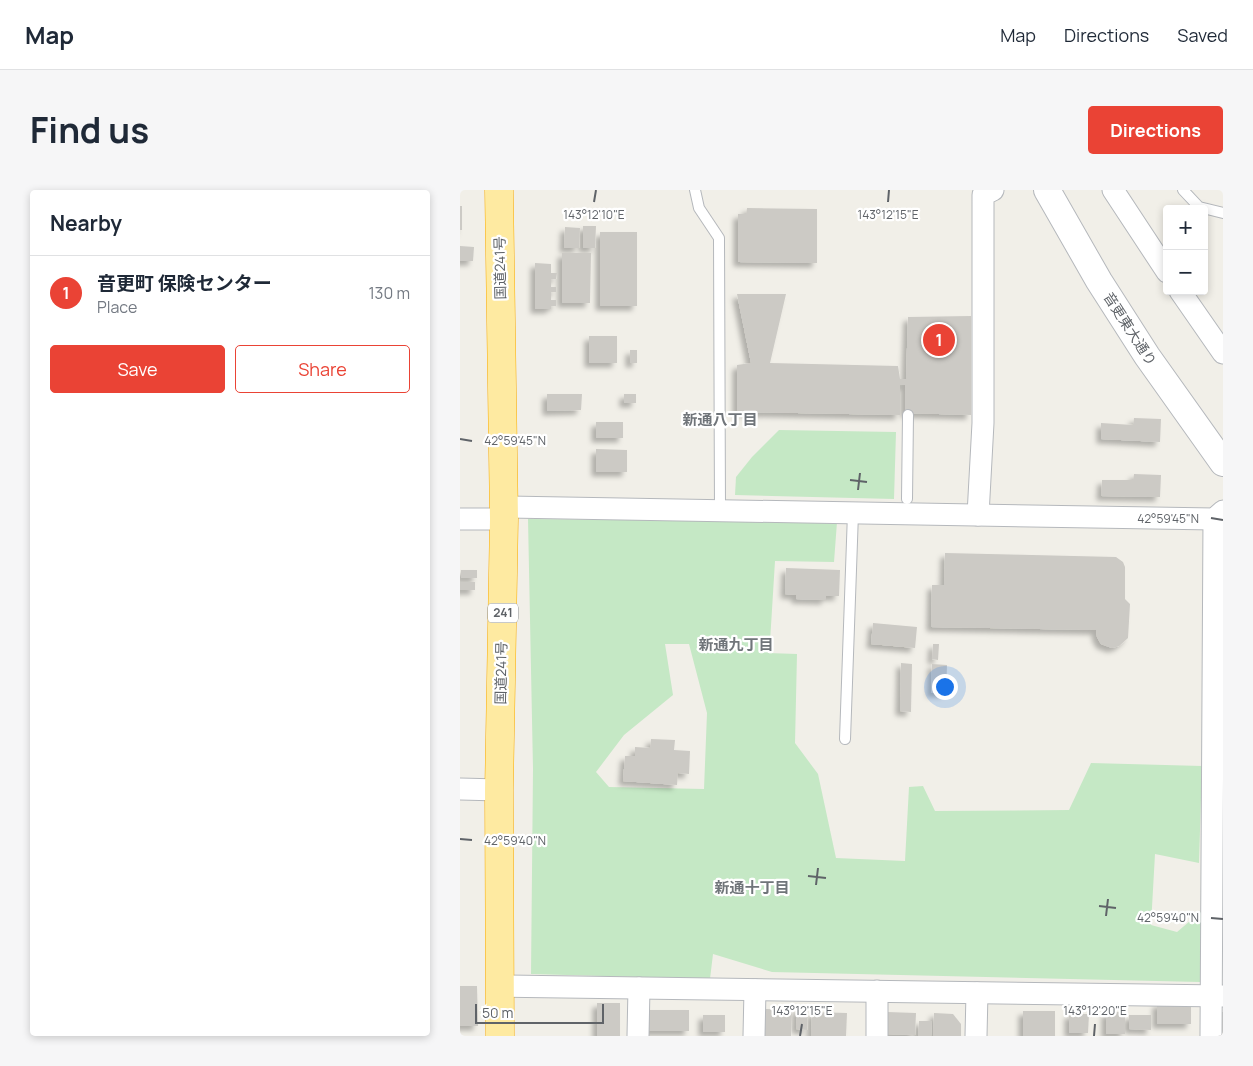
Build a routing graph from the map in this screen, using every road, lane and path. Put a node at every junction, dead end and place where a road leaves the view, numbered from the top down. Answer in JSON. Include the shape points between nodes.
{"nodes":[{"id":1,"x":499,"y":190,"type":"edge"},
{"id":2,"x":695,"y":190,"type":"edge"},
{"id":3,"x":993,"y":190,"type":"edge"},
{"id":4,"x":1047,"y":190,"type":"edge"},
{"id":5,"x":1113,"y":190,"type":"edge"},
{"id":6,"x":1183,"y":190,"type":"edge"},
{"id":7,"x":1223,"y":213,"type":"edge"},
{"id":8,"x":1163,"y":266,"type":"edge"},
{"id":9,"x":1183,"y":295,"type":"edge"},
{"id":10,"x":1223,"y":353,"type":"edge"},
{"id":11,"x":908,"y":416,"type":"dead end"},
{"id":12,"x":1223,"y":463,"type":"edge"},
{"id":13,"x":907,"y":499,"type":"dead end"},
{"id":14,"x":720,"y":511,"type":"junction"},
{"id":15,"x":504,"y":513,"type":"junction"},
{"id":16,"x":854,"y":513,"type":"junction"},
{"id":17,"x":978,"y":515,"type":"junction"},
{"id":18,"x":1218,"y":515,"type":"edge"},
{"id":19,"x":460,"y":519,"type":"edge"},
{"id":20,"x":1218,"y":609,"type":"edge"},
{"id":21,"x":845,"y":739,"type":"dead end"},
{"id":22,"x":460,"y":789,"type":"edge"},
{"id":23,"x":499,"y":790,"type":"junction"},
{"id":24,"x":499,"y":986,"type":"junction"},
{"id":25,"x":639,"y":988,"type":"junction"},
{"id":26,"x":754,"y":990,"type":"junction"},
{"id":27,"x":877,"y":991,"type":"junction"},
{"id":28,"x":977,"y":993,"type":"junction"},
{"id":29,"x":1218,"y":996,"type":"edge"},
{"id":30,"x":500,"y":1036,"type":"edge"},
{"id":31,"x":638,"y":1036,"type":"edge"},
{"id":32,"x":754,"y":1036,"type":"edge"},
{"id":33,"x":876,"y":1036,"type":"edge"},
{"id":34,"x":976,"y":1036,"type":"edge"},
{"id":35,"x":1210,"y":1036,"type":"edge"}],
"edges":[{"from":1,"to":15,"type":"highway","name":"国道241号","number":"241"},
{"from":2,"to":14,"type":"lane","via":[[699,208],[720,238]]},
{"from":3,"to":17,"type":"street","via":[[983,195],[983,423]]},
{"from":4,"to":12,"type":"street","name":"音更東大通り","via":[[1147,356]]},
{"from":5,"to":8,"type":"street"},
{"from":6,"to":7,"type":"lane","via":[[1199,207]]},
{"from":9,"to":10,"type":"street"},
{"from":11,"to":13,"type":"lane"},
{"from":14,"to":15,"type":"street"},
{"from":14,"to":16,"type":"street"},
{"from":15,"to":19,"type":"street"},
{"from":15,"to":23,"type":"highway","name":"国道241号","number":"241"},
{"from":16,"to":17,"type":"street"},
{"from":16,"to":21,"type":"lane"},
{"from":17,"to":18,"type":"street"},
{"from":18,"to":20,"type":"street"},
{"from":20,"to":29,"type":"street"},
{"from":22,"to":23,"type":"street"},
{"from":23,"to":24,"type":"highway","name":"国道241号","number":"241"},
{"from":24,"to":25,"type":"street"},
{"from":24,"to":30,"type":"highway","name":"国道241号","number":"241"},
{"from":25,"to":26,"type":"street"},
{"from":25,"to":31,"type":"street"},
{"from":26,"to":27,"type":"street"},
{"from":26,"to":32,"type":"street"},
{"from":27,"to":28,"type":"street"},
{"from":27,"to":33,"type":"street"},
{"from":28,"to":29,"type":"street"},
{"from":28,"to":34,"type":"street"},
{"from":29,"to":35,"type":"street"}]}
